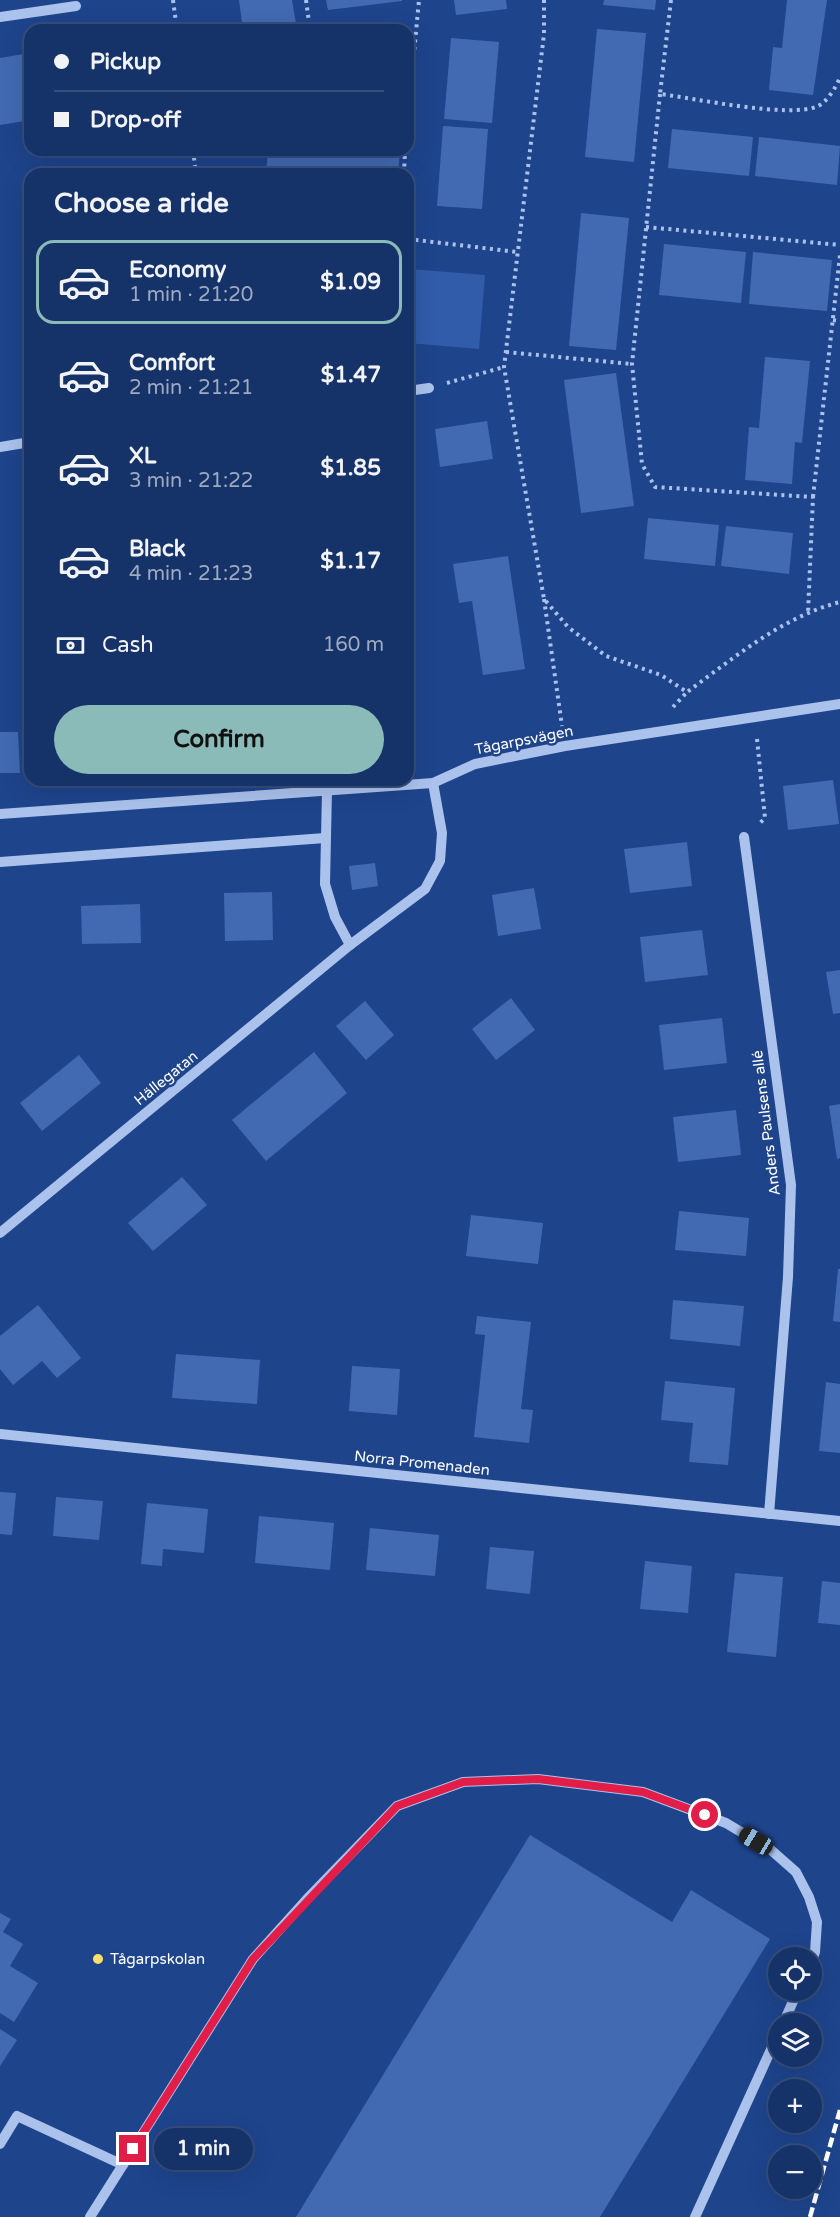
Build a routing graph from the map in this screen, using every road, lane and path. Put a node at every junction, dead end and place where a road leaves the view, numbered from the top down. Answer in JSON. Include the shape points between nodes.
{"nodes":[{"id":1,"x":173,"y":0,"type":"edge"},
{"id":2,"x":306,"y":0,"type":"edge"},
{"id":3,"x":419,"y":0,"type":"edge"},
{"id":4,"x":544,"y":0,"type":"edge"},
{"id":5,"x":671,"y":0,"type":"edge"},
{"id":6,"x":76,"y":6,"type":"dead end"},
{"id":7,"x":0,"y":17,"type":"edge"},
{"id":8,"x":176,"y":24,"type":"edge"},
{"id":9,"x":309,"y":24,"type":"edge"},
{"id":10,"x":414,"y":53,"type":"edge"},
{"id":11,"x":840,"y":77,"type":"edge"},
{"id":12,"x":660,"y":94,"type":"junction"},
{"id":13,"x":646,"y":227,"type":"junction"},
{"id":14,"x":414,"y":240,"type":"edge"},
{"id":15,"x":840,"y":245,"type":"edge"},
{"id":16,"x":518,"y":252,"type":"junction"},
{"id":17,"x":840,"y":255,"type":"edge"},
{"id":18,"x":833,"y":320,"type":"junction"},
{"id":19,"x":840,"y":321,"type":"edge"},
{"id":20,"x":506,"y":352,"type":"junction"},
{"id":21,"x":632,"y":364,"type":"junction"},
{"id":22,"x":504,"y":367,"type":"junction"},
{"id":23,"x":429,"y":388,"type":"joint"},
{"id":24,"x":414,"y":390,"type":"edge"},
{"id":25,"x":24,"y":443,"type":"edge"},
{"id":26,"x":0,"y":447,"type":"edge"},
{"id":27,"x":813,"y":497,"type":"junction"},
{"id":28,"x":544,"y":599,"type":"junction"},
{"id":29,"x":840,"y":602,"type":"edge"},
{"id":30,"x":808,"y":613,"type":"junction"},
{"id":31,"x":840,"y":704,"type":"edge"},
{"id":32,"x":755,"y":717,"type":"junction"},
{"id":33,"x":565,"y":746,"type":"junction"},
{"id":34,"x":433,"y":783,"type":"junction"},
{"id":35,"x":414,"y":784,"type":"edge"},
{"id":36,"x":388,"y":786,"type":"edge"},
{"id":37,"x":327,"y":790,"type":"junction"},
{"id":38,"x":0,"y":814,"type":"edge"},
{"id":39,"x":744,"y":837,"type":"joint"},
{"id":40,"x":325,"y":838,"type":"junction"},
{"id":41,"x":0,"y":862,"type":"edge"},
{"id":42,"x":350,"y":945,"type":"junction"},
{"id":43,"x":0,"y":1233,"type":"edge"},
{"id":44,"x":0,"y":1434,"type":"edge"},
{"id":45,"x":769,"y":1514,"type":"junction"},
{"id":46,"x":840,"y":1521,"type":"edge"},
{"id":47,"x":815,"y":1947,"type":"edge"},
{"id":48,"x":768,"y":2056,"type":"edge"},
{"id":49,"x":0,"y":2144,"type":"edge"},
{"id":50,"x":123,"y":2165,"type":"junction"},
{"id":51,"x":90,"y":2217,"type":"edge"},
{"id":52,"x":695,"y":2217,"type":"edge"}],
"edges":[{"from":1,"to":8,"type":"path"},
{"from":2,"to":9,"type":"path"},
{"from":3,"to":10,"type":"path"},
{"from":4,"to":16,"type":"path","via":[[544,34]]},
{"from":5,"to":12,"type":"path"},
{"from":6,"to":7,"type":"street"},
{"from":11,"to":12,"type":"path","via":[[819,106],[789,111]]},
{"from":12,"to":13,"type":"path"},
{"from":13,"to":15,"type":"path"},
{"from":13,"to":21,"type":"path"},
{"from":14,"to":16,"type":"path"},
{"from":16,"to":20,"type":"path"},
{"from":17,"to":18,"type":"path"},
{"from":18,"to":19,"type":"path"},
{"from":18,"to":27,"type":"path"},
{"from":20,"to":21,"type":"path"},
{"from":20,"to":22,"type":"path"},
{"from":21,"to":27,"type":"path","via":[[642,464],[655,487]]},
{"from":22,"to":23,"type":"path"},
{"from":22,"to":28,"type":"path"},
{"from":23,"to":24,"type":"street"},
{"from":25,"to":26,"type":"street"},
{"from":27,"to":30,"type":"path"},
{"from":28,"to":30,"type":"path","via":[[568,627],[606,656],[661,675],[687,692],[770,633]]},
{"from":28,"to":33,"type":"path"},
{"from":29,"to":30,"type":"path"},
{"from":31,"to":32,"type":"street","name":"Tågarpsvägen"},
{"from":32,"to":33,"type":"street","name":"Tågarpsvägen"},
{"from":32,"to":39,"type":"path","via":[[765,818]]},
{"from":33,"to":34,"type":"street","name":"Tågarpsvägen","via":[[475,764]]},
{"from":34,"to":35,"type":"street","name":"Tågarpsvägen"},
{"from":34,"to":42,"type":"street","name":"Hällegatan","via":[[442,833],[440,861],[424,890]]},
{"from":36,"to":37,"type":"street","name":"Tågarpsvägen"},
{"from":37,"to":38,"type":"street","name":"Tågarpsvägen"},
{"from":37,"to":40,"type":"street"},
{"from":39,"to":45,"type":"street","name":"Anders Paulsens allé","via":[[791,1185],[788,1277]]},
{"from":40,"to":41,"type":"street"},
{"from":40,"to":42,"type":"street","via":[[325,884],[335,917]]},
{"from":42,"to":43,"type":"street","name":"Hällegatan"},
{"from":44,"to":45,"type":"street","name":"Norra Promenaden"},
{"from":45,"to":46,"type":"street","name":"Norra Promenaden"},
{"from":47,"to":50,"type":"street","via":[[817,1922],[796,1872],[726,1823],[643,1792],[538,1779],[463,1782],[397,1806],[253,1959]]},
{"from":48,"to":52,"type":"street"},
{"from":49,"to":50,"type":"street","via":[[17,2116]]},
{"from":50,"to":51,"type":"street"}]}
